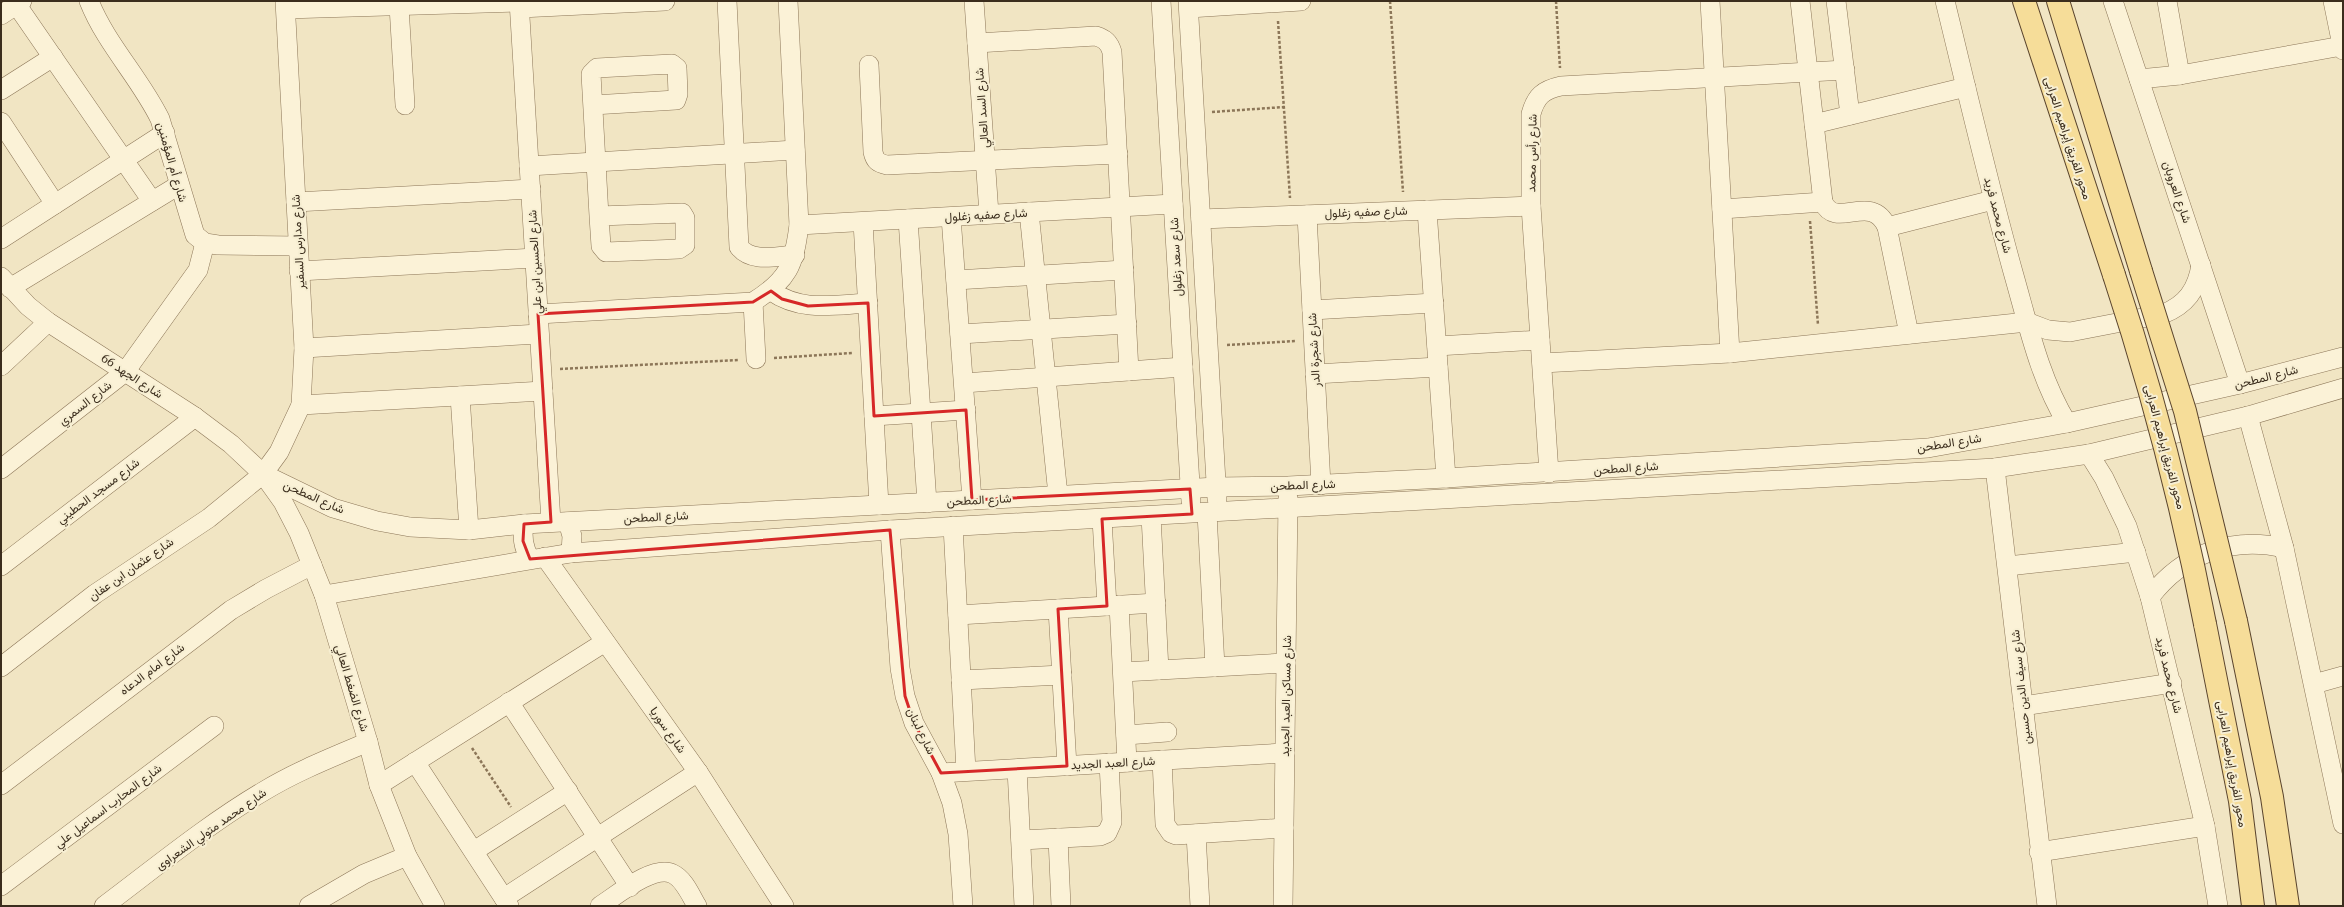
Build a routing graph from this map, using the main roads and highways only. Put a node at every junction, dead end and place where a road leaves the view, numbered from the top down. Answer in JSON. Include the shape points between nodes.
{"nodes":[{"id":1,"x":2024,"y":1,"type":"edge"},
{"id":2,"x":2058,"y":1,"type":"edge"},
{"id":3,"x":2253,"y":906,"type":"edge"},
{"id":4,"x":2288,"y":906,"type":"edge"}],
"edges":[{"from":1,"to":3,"type":"main road","name":"محور الفريق إبراهيم العرابى","bridge":true,"via":[[2136,344],[2170,462],[2240,801]]},
{"from":2,"to":4,"type":"main road","bridge":true,"via":[[2185,411],[2236,621],[2272,797]]}]}
